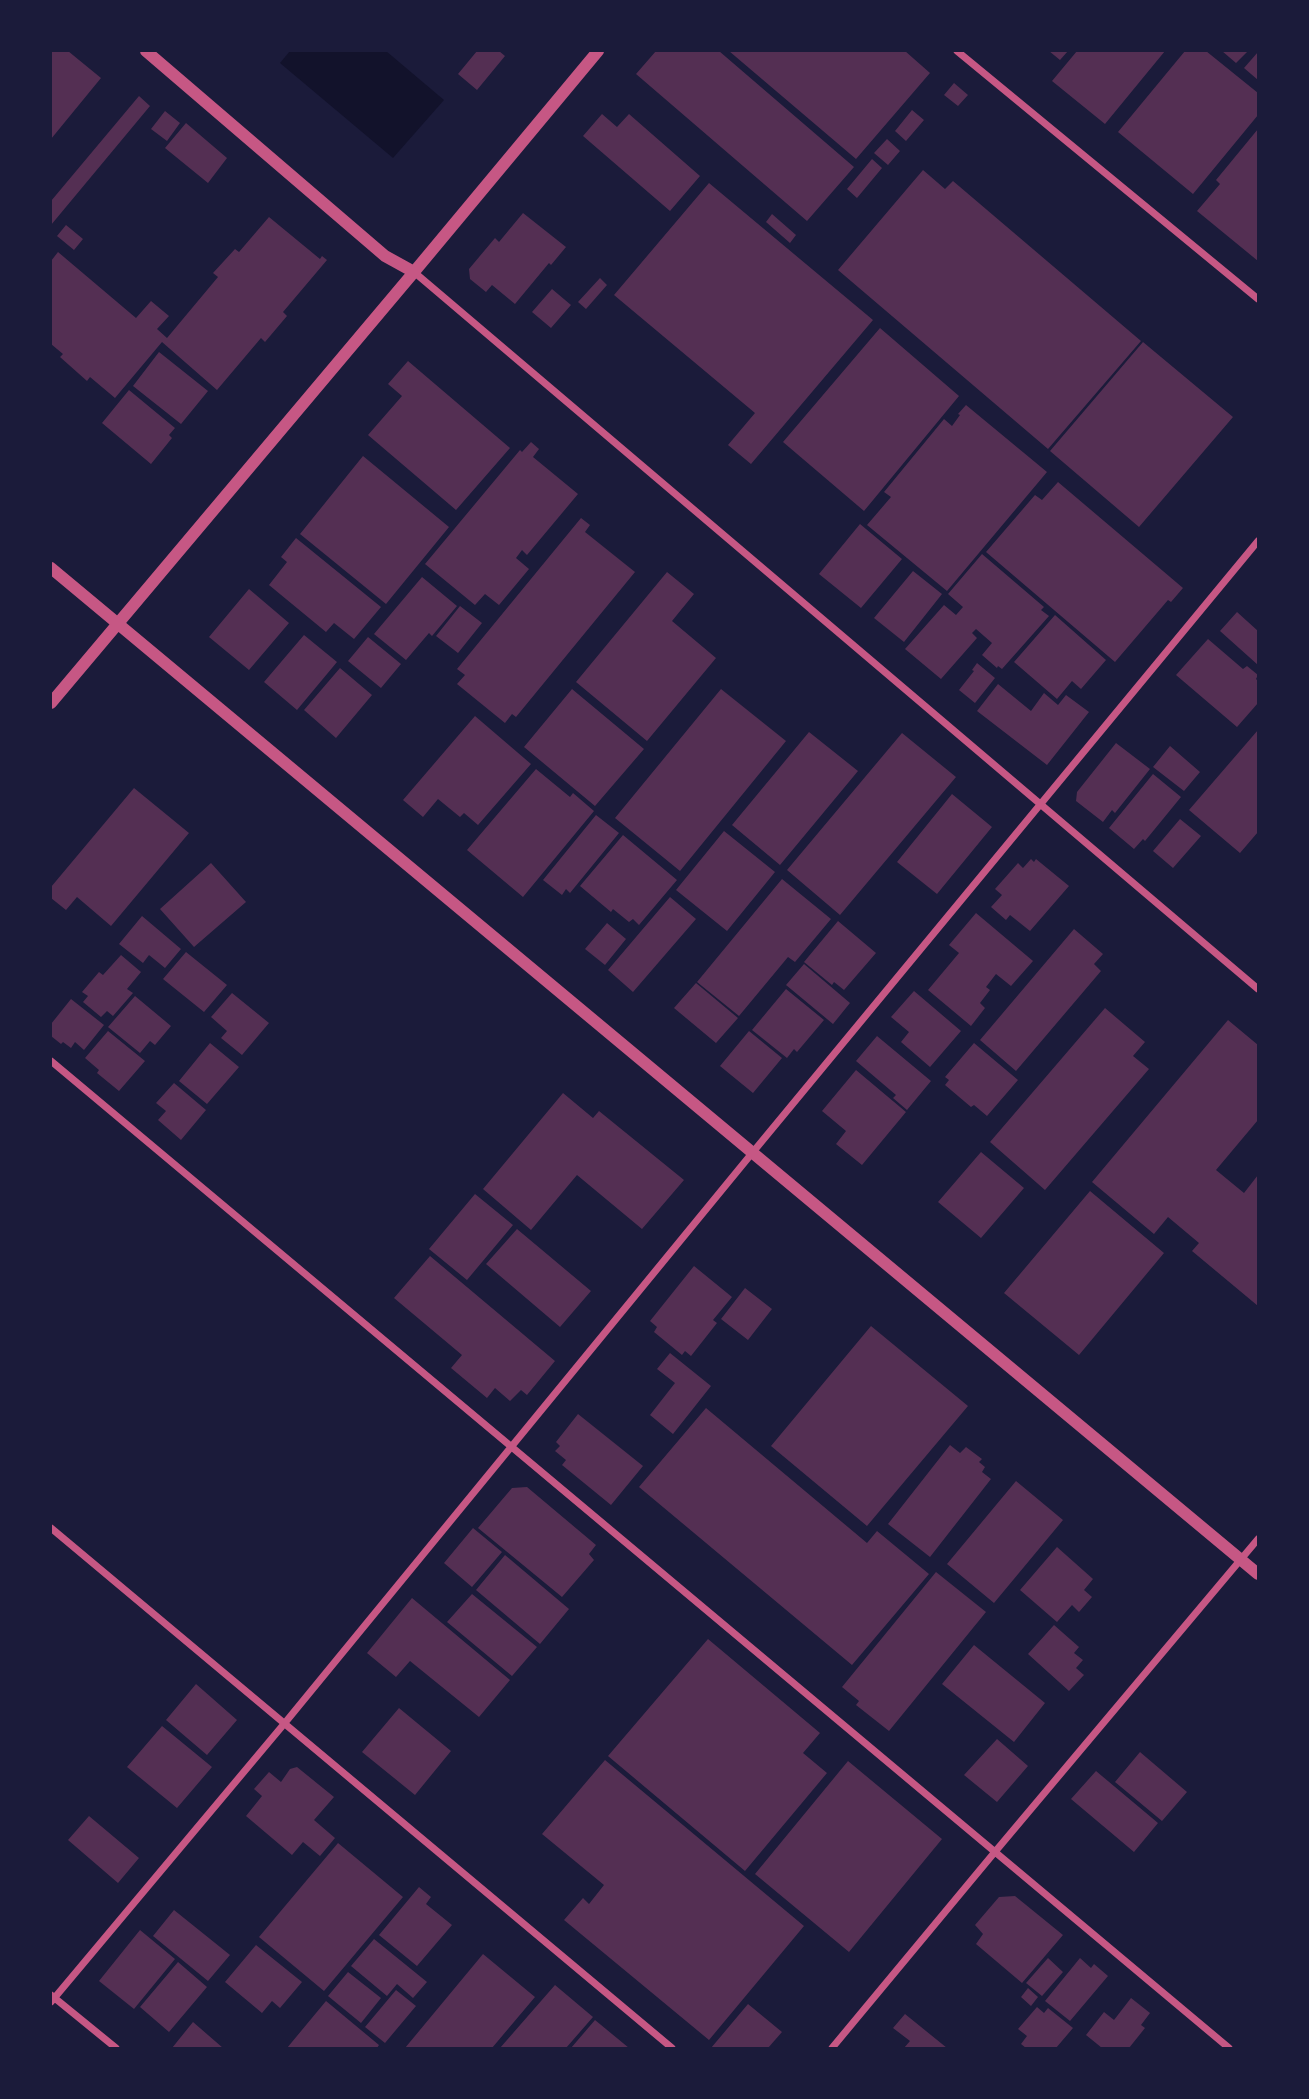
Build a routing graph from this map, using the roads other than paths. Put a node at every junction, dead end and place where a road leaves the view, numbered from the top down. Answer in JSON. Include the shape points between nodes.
{"nodes":[{"id":1,"x":146,"y":51,"type":"edge"},
{"id":2,"x":598,"y":51,"type":"edge"},
{"id":3,"x":957,"y":51,"type":"edge"},
{"id":4,"x":414,"y":272,"type":"junction"},
{"id":5,"x":1258,"y":299,"type":"edge"},
{"id":6,"x":1258,"y":541,"type":"edge"},
{"id":7,"x":51,"y":568,"type":"edge"},
{"id":8,"x":117,"y":623,"type":"junction"},
{"id":9,"x":51,"y":703,"type":"edge"},
{"id":10,"x":1041,"y":804,"type":"junction"},
{"id":11,"x":1258,"y":989,"type":"edge"},
{"id":12,"x":51,"y":1060,"type":"edge"},
{"id":13,"x":752,"y":1152,"type":"junction"},
{"id":14,"x":512,"y":1446,"type":"junction"},
{"id":15,"x":51,"y":1528,"type":"edge"},
{"id":16,"x":1258,"y":1539,"type":"edge"},
{"id":17,"x":1241,"y":1559,"type":"junction"},
{"id":18,"x":1258,"y":1574,"type":"edge"},
{"id":19,"x":284,"y":1724,"type":"junction"},
{"id":20,"x":994,"y":1853,"type":"junction"},
{"id":21,"x":52,"y":1998,"type":"edge"},
{"id":22,"x":116,"y":2048,"type":"edge"},
{"id":23,"x":672,"y":2048,"type":"edge"},
{"id":24,"x":832,"y":2048,"type":"edge"},
{"id":25,"x":1229,"y":2048,"type":"edge"}],
"edges":[{"from":1,"to":4,"type":"street","via":[[385,256]]},
{"from":2,"to":4,"type":"street"},
{"from":3,"to":5,"type":"street"},
{"from":4,"to":8,"type":"street"},
{"from":4,"to":10,"type":"street"},
{"from":6,"to":10,"type":"street"},
{"from":7,"to":8,"type":"street"},
{"from":8,"to":9,"type":"street"},
{"from":8,"to":13,"type":"street"},
{"from":10,"to":11,"type":"street"},
{"from":10,"to":13,"type":"street"},
{"from":12,"to":14,"type":"street"},
{"from":13,"to":14,"type":"street"},
{"from":13,"to":17,"type":"street"},
{"from":14,"to":19,"type":"street"},
{"from":14,"to":20,"type":"street"},
{"from":15,"to":19,"type":"street"},
{"from":16,"to":17,"type":"street"},
{"from":17,"to":18,"type":"street"},
{"from":17,"to":20,"type":"street"},
{"from":19,"to":21,"type":"street"},
{"from":19,"to":23,"type":"street"},
{"from":20,"to":24,"type":"street"},
{"from":20,"to":25,"type":"street"},
{"from":21,"to":22,"type":"street"}]}
